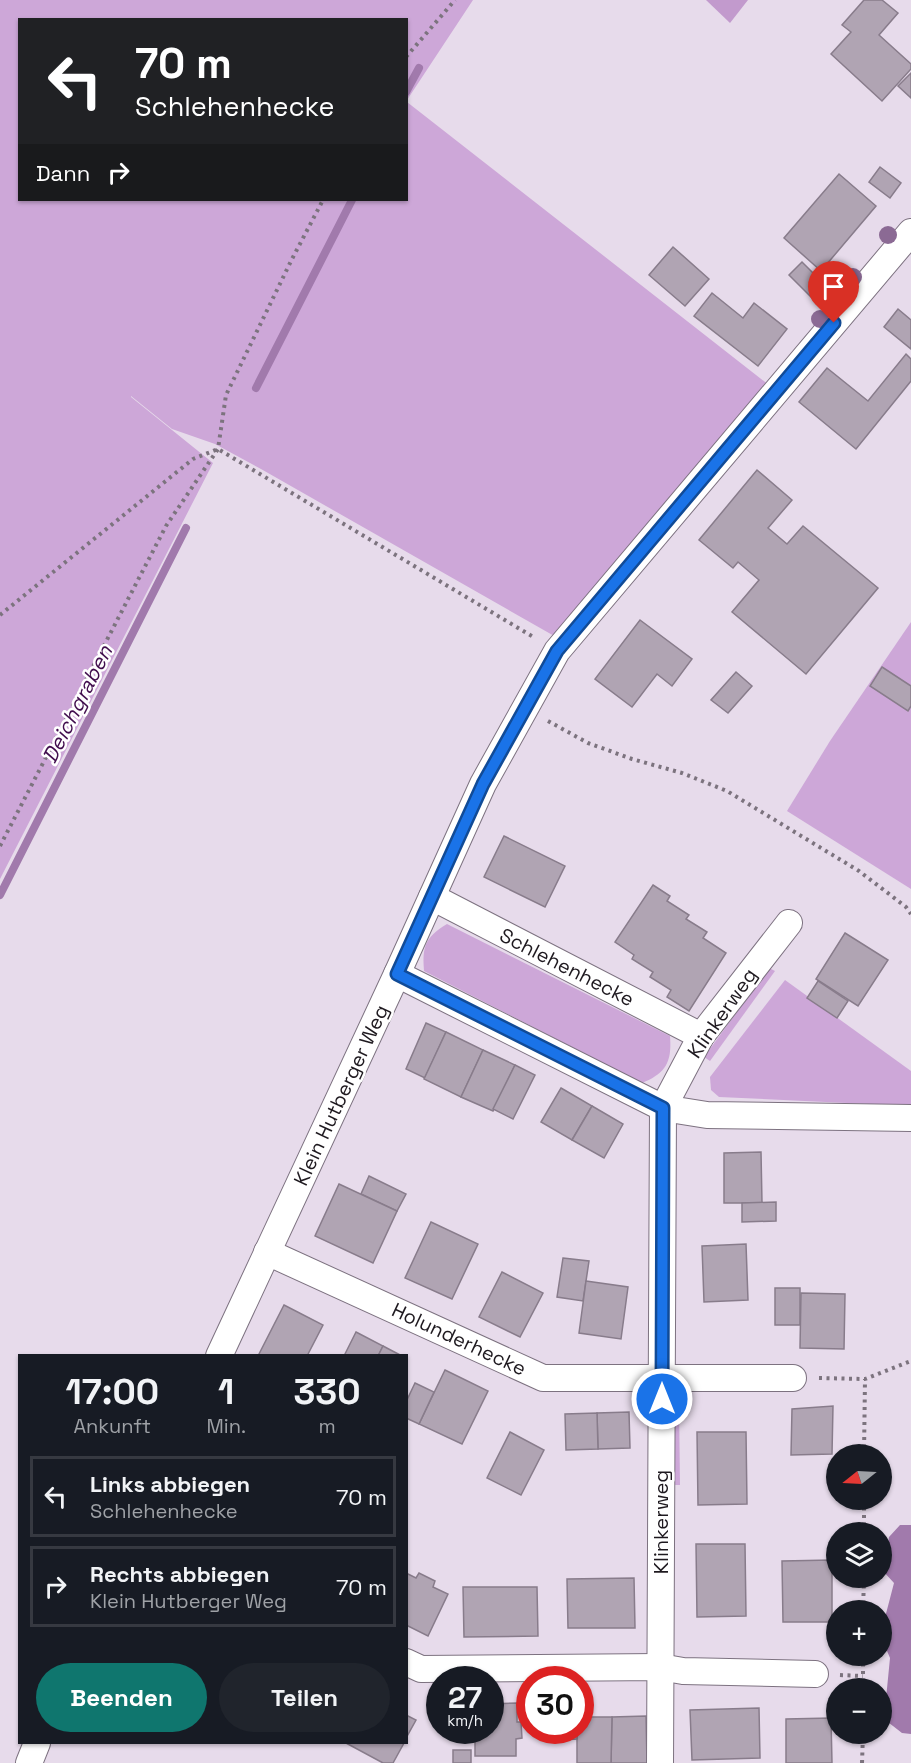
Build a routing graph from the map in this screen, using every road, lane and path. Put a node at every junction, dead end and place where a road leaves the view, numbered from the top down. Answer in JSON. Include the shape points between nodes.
{"nodes":[{"id":1,"x":455,"y":0,"type":"edge"},
{"id":2,"x":408,"y":55,"type":"edge"},
{"id":3,"x":322,"y":201,"type":"edge"},
{"id":4,"x":911,"y":232,"type":"edge"},
{"id":5,"x":218,"y":449,"type":"junction"},
{"id":6,"x":0,"y":615,"type":"edge"},
{"id":7,"x":557,"y":651,"type":"junction"},
{"id":8,"x":524,"y":708,"type":"junction"},
{"id":9,"x":0,"y":846,"type":"edge"},
{"id":10,"x":432,"y":897,"type":"junction"},
{"id":11,"x":911,"y":914,"type":"edge"},
{"id":12,"x":789,"y":923,"type":"dead end"},
{"id":13,"x":397,"y":974,"type":"junction"},
{"id":14,"x":701,"y":1036,"type":"junction"},
{"id":15,"x":663,"y":1108,"type":"junction"},
{"id":16,"x":911,"y":1119,"type":"edge"},
{"id":17,"x":267,"y":1252,"type":"junction"},
{"id":18,"x":220,"y":1354,"type":"edge"},
{"id":19,"x":911,"y":1361,"type":"edge"},
{"id":20,"x":662,"y":1377,"type":"junction"},
{"id":21,"x":793,"y":1378,"type":"joint"},
{"id":22,"x":865,"y":1379,"type":"junction"},
{"id":23,"x":864,"y":1444,"type":"edge"},
{"id":24,"x":408,"y":1663,"type":"edge"},
{"id":25,"x":660,"y":1667,"type":"junction"},
{"id":26,"x":815,"y":1674,"type":"dead end"},
{"id":27,"x":37,"y":1744,"type":"edge"},
{"id":28,"x":863,"y":1744,"type":"edge"},
{"id":29,"x":29,"y":1763,"type":"edge"},
{"id":30,"x":660,"y":1763,"type":"edge"},
{"id":31,"x":862,"y":1763,"type":"edge"}],
"edges":[{"from":1,"to":2,"type":"path"},
{"from":3,"to":5,"type":"path","via":[[226,395]]},
{"from":4,"to":7,"type":"street","name":"Klein Hutberger Weg"},
{"from":5,"to":6,"type":"path","via":[[193,459]]},
{"from":5,"to":7,"type":"path"},
{"from":5,"to":9,"type":"path","via":[[166,526]]},
{"from":7,"to":8,"type":"street","name":"Klein Hutberger Weg"},
{"from":8,"to":10,"type":"street","name":"Klein Hutberger Weg","via":[[483,784]]},
{"from":8,"to":11,"type":"path","via":[[588,743],[727,791],[859,871]]},
{"from":10,"to":13,"type":"street","name":"Klein Hutberger Weg"},
{"from":10,"to":14,"type":"street","name":"Schlehenhecke"},
{"from":12,"to":14,"type":"street","name":"Klinkerweg"},
{"from":13,"to":15,"type":"street"},
{"from":13,"to":17,"type":"street","name":"Klein Hutberger Weg"},
{"from":14,"to":15,"type":"street","name":"Klinkerweg"},
{"from":15,"to":16,"type":"street","via":[[706,1115]]},
{"from":15,"to":20,"type":"street","name":"Klinkerweg"},
{"from":17,"to":18,"type":"street","name":"Klein Hutberger Weg"},
{"from":17,"to":20,"type":"street","name":"Holunderhecke","via":[[543,1378]]},
{"from":19,"to":22,"type":"path"},
{"from":20,"to":21,"type":"street"},
{"from":20,"to":25,"type":"street","name":"Klinkerweg"},
{"from":21,"to":22,"type":"path"},
{"from":22,"to":23,"type":"path"},
{"from":24,"to":25,"type":"street","via":[[421,1668]]},
{"from":25,"to":26,"type":"street"},
{"from":25,"to":30,"type":"street","name":"Klinkerweg"},
{"from":27,"to":29,"type":"street"},
{"from":28,"to":31,"type":"path"}]}
